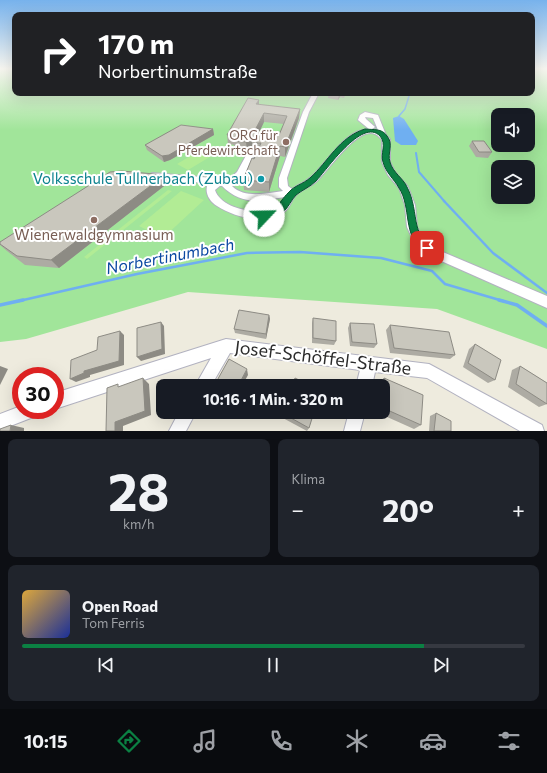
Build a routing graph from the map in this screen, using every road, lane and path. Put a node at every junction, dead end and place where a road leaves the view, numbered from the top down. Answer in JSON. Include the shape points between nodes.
{"nodes":[{"id":1,"x":314,"y":96,"type":"edge"},
{"id":2,"x":371,"y":129,"type":"junction"},
{"id":3,"x":382,"y":130,"type":"junction"},
{"id":4,"x":254,"y":150,"type":"dead end"},
{"id":5,"x":140,"y":176,"type":"edge"},
{"id":6,"x":224,"y":183,"type":"junction"},
{"id":7,"x":210,"y":189,"type":"junction"},
{"id":8,"x":292,"y":194,"type":"junction"},
{"id":9,"x":547,"y":302,"type":"edge"},
{"id":10,"x":226,"y":346,"type":"junction"},
{"id":11,"x":369,"y":365,"type":"junction"},
{"id":12,"x":207,"y":379,"type":"edge"},
{"id":13,"x":366,"y":379,"type":"edge"},
{"id":14,"x":64,"y":398,"type":"edge"},
{"id":15,"x":12,"y":417,"type":"edge"},
{"id":16,"x":184,"y":419,"type":"edge"},
{"id":17,"x":355,"y":419,"type":"edge"},
{"id":18,"x":0,"y":422,"type":"edge"},
{"id":19,"x":533,"y":430,"type":"edge"},
{"id":20,"x":177,"y":431,"type":"edge"},
{"id":21,"x":352,"y":431,"type":"edge"}],
"edges":[{"from":1,"to":8,"type":"street","via":[[306,112],[283,178],[284,187]]},
{"from":2,"to":3,"type":"street"},
{"from":2,"to":3,"type":"street","via":[[362,120],[365,114],[376,116]]},
{"from":2,"to":8,"type":"street","via":[[353,137],[312,180]]},
{"from":3,"to":9,"type":"street","via":[[388,143],[386,162],[391,173],[403,187],[410,204],[412,227],[420,243],[434,253]]},
{"from":4,"to":6,"type":"street","via":[[241,174]]},
{"from":5,"to":7,"type":"street","via":[[205,179],[213,181]]},
{"from":6,"to":7,"type":"street"},
{"from":6,"to":8,"type":"street","via":[[234,193],[257,198]]},
{"from":7,"to":8,"type":"street","via":[[217,204],[241,213],[264,216],[280,211]]},
{"from":10,"to":11,"type":"street","name":"Josef-Schöffel-Straße"},
{"from":10,"to":12,"type":"street"},
{"from":10,"to":14,"type":"street","name":"Josef-Schöffel-Straße"},
{"from":11,"to":13,"type":"street"},
{"from":11,"to":19,"type":"street","name":"Josef-Schöffel-Straße","via":[[429,371]]},
{"from":15,"to":18,"type":"street"},
{"from":16,"to":20,"type":"street"},
{"from":17,"to":21,"type":"street"}]}
